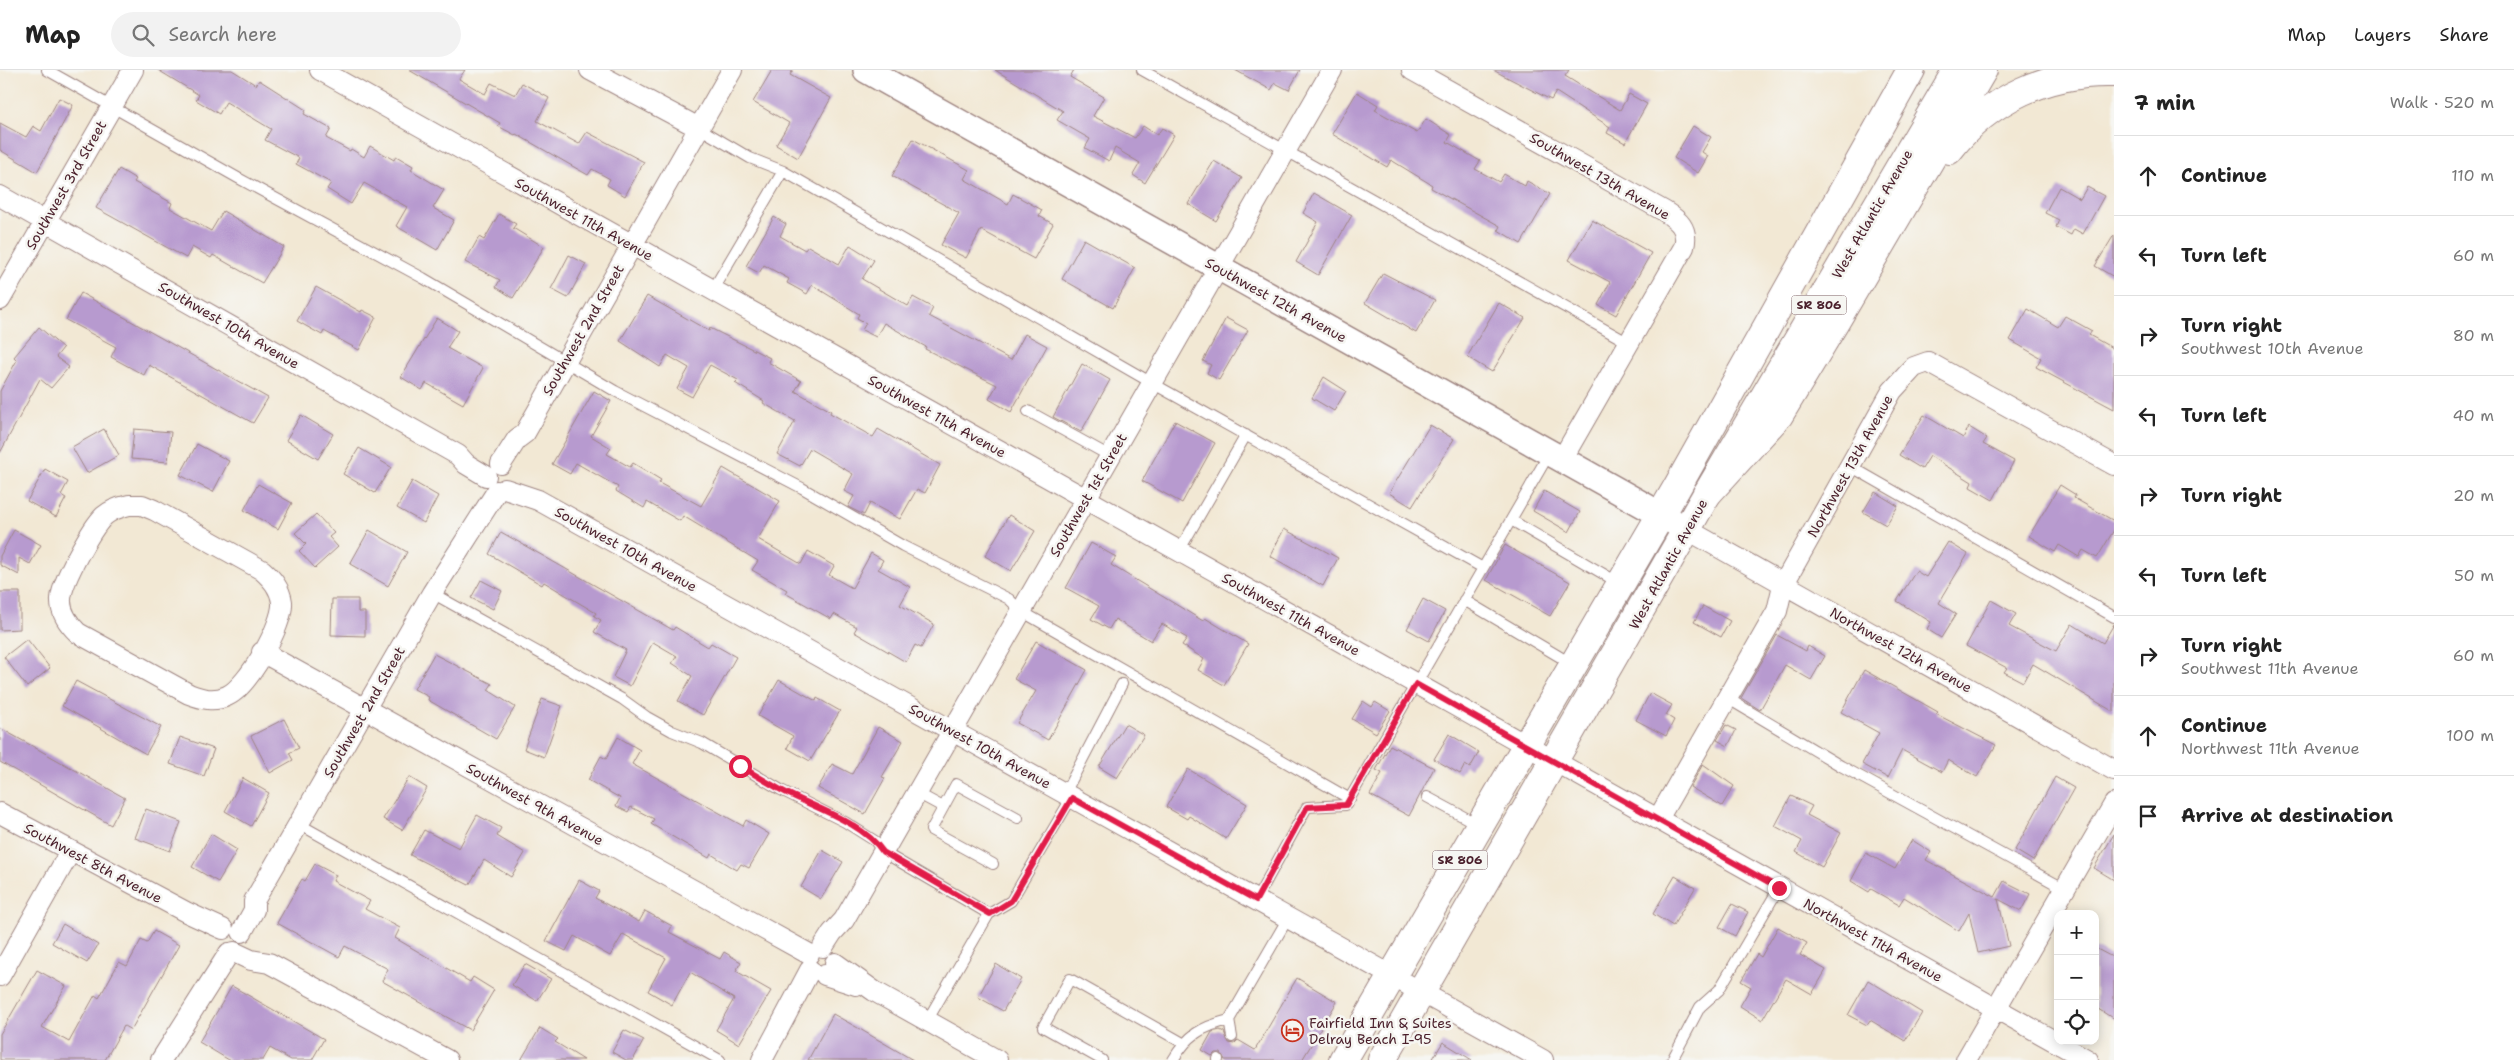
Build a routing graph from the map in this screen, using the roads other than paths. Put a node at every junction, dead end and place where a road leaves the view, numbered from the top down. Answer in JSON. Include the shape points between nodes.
{"nodes":[{"id":1,"x":47,"y":70,"type":"edge"},
{"id":2,"x":133,"y":70,"type":"edge"},
{"id":3,"x":320,"y":70,"type":"edge"},
{"id":4,"x":590,"y":70,"type":"edge"},
{"id":5,"x":732,"y":70,"type":"edge"},
{"id":6,"x":866,"y":70,"type":"edge"},
{"id":7,"x":1142,"y":70,"type":"edge"},
{"id":8,"x":1332,"y":70,"type":"edge"},
{"id":9,"x":1412,"y":70,"type":"edge"},
{"id":10,"x":1910,"y":70,"type":"edge"},
{"id":11,"x":1957,"y":70,"type":"edge"},
{"id":12,"x":1983,"y":70,"type":"edge"},
{"id":13,"x":2114,"y":73,"type":"edge"},
{"id":14,"x":112,"y":105,"type":"junction"},
{"id":15,"x":699,"y":128,"type":"junction"},
{"id":16,"x":1286,"y":151,"type":"junction"},
{"id":17,"x":783,"y":171,"type":"junction"},
{"id":18,"x":0,"y":196,"type":"edge"},
{"id":19,"x":46,"y":220,"type":"junction"},
{"id":20,"x":1884,"y":240,"type":"junction"},
{"id":21,"x":631,"y":246,"type":"junction"},
{"id":22,"x":1218,"y":268,"type":"junction"},
{"id":23,"x":712,"y":291,"type":"junction"},
{"id":24,"x":0,"y":300,"type":"edge"},
{"id":25,"x":1629,"y":343,"type":"junction"},
{"id":26,"x":566,"y":360,"type":"junction"},
{"id":27,"x":1152,"y":383,"type":"junction"},
{"id":28,"x":1028,"y":411,"type":"dead end"},
{"id":29,"x":1246,"y":436,"type":"junction"},
{"id":30,"x":1110,"y":456,"type":"junction"},
{"id":31,"x":1555,"y":457,"type":"junction"},
{"id":32,"x":2114,"y":465,"type":"edge"},
{"id":33,"x":1850,"y":466,"type":"junction"},
{"id":34,"x":499,"y":478,"type":"junction"},
{"id":35,"x":1707,"y":494,"type":"junction"},
{"id":36,"x":1085,"y":499,"type":"junction"},
{"id":37,"x":1660,"y":515,"type":"junction"},
{"id":38,"x":1511,"y":520,"type":"junction"},
{"id":39,"x":1688,"y":530,"type":"junction"},
{"id":40,"x":1179,"y":551,"type":"junction"},
{"id":41,"x":1483,"y":568,"type":"junction"},
{"id":42,"x":1619,"y":584,"type":"junction"},
{"id":43,"x":1783,"y":585,"type":"junction"},
{"id":44,"x":432,"y":593,"type":"junction"},
{"id":45,"x":1464,"y":600,"type":"junction"},
{"id":46,"x":1021,"y":611,"type":"junction"},
{"id":47,"x":2114,"y":618,"type":"edge"},
{"id":48,"x":262,"y":652,"type":"junction"},
{"id":49,"x":1573,"y":664,"type":"junction"},
{"id":50,"x":1122,"y":684,"type":"dead end"},
{"id":51,"x":1416,"y":684,"type":"junction"},
{"id":52,"x":1727,"y":698,"type":"junction"},
{"id":53,"x":364,"y":710,"type":"junction"},
{"id":54,"x":952,"y":730,"type":"junction"},
{"id":55,"x":1526,"y":745,"type":"junction"},
{"id":56,"x":1555,"y":761,"type":"junction"},
{"id":57,"x":2114,"y":770,"type":"edge"},
{"id":58,"x":917,"y":793,"type":"junction"},
{"id":59,"x":1068,"y":795,"type":"junction"},
{"id":60,"x":1427,"y":797,"type":"dead end"},
{"id":61,"x":1350,"y":799,"type":"junction"},
{"id":62,"x":2114,"y":804,"type":"edge"},
{"id":63,"x":943,"y":807,"type":"junction"},
{"id":64,"x":0,"y":813,"type":"edge"},
{"id":65,"x":1018,"y":818,"type":"dead end"},
{"id":66,"x":1658,"y":819,"type":"junction"},
{"id":67,"x":299,"y":824,"type":"junction"},
{"id":68,"x":1479,"y":826,"type":"junction"},
{"id":69,"x":70,"y":852,"type":"junction"},
{"id":70,"x":883,"y":852,"type":"junction"},
{"id":71,"x":993,"y":864,"type":"dead end"},
{"id":72,"x":1779,"y":888,"type":"junction"},
{"id":73,"x":2065,"y":889,"type":"junction"},
{"id":74,"x":1256,"y":900,"type":"junction"},
{"id":75,"x":990,"y":914,"type":"junction"},
{"id":76,"x":1288,"y":918,"type":"junction"},
{"id":77,"x":230,"y":940,"type":"junction"},
{"id":78,"x":822,"y":963,"type":"junction"},
{"id":79,"x":0,"y":976,"type":"edge"},
{"id":80,"x":1393,"y":976,"type":"junction"},
{"id":81,"x":1422,"y":992,"type":"junction"},
{"id":82,"x":1996,"y":1009,"type":"junction"},
{"id":83,"x":1229,"y":1020,"type":"junction"},
{"id":84,"x":927,"y":1021,"type":"junction"},
{"id":85,"x":1232,"y":1036,"type":"dead end"},
{"id":86,"x":1183,"y":1043,"type":"junction"},
{"id":87,"x":161,"y":1060,"type":"edge"},
{"id":88,"x":447,"y":1060,"type":"edge"},
{"id":89,"x":720,"y":1060,"type":"edge"},
{"id":90,"x":762,"y":1060,"type":"edge"},
{"id":91,"x":997,"y":1060,"type":"edge"},
{"id":92,"x":1102,"y":1060,"type":"edge"},
{"id":93,"x":1173,"y":1060,"type":"edge"},
{"id":94,"x":1343,"y":1060,"type":"edge"},
{"id":95,"x":1382,"y":1060,"type":"edge"},
{"id":96,"x":1543,"y":1060,"type":"edge"},
{"id":97,"x":1672,"y":1060,"type":"edge"},
{"id":98,"x":1966,"y":1060,"type":"edge"},
{"id":99,"x":2088,"y":1060,"type":"edge"}],
"edges":[{"from":1,"to":14,"type":"lane"},
{"from":2,"to":14,"type":"street","name":"Southwest 3rd Street"},
{"from":3,"to":21,"type":"street","name":"Southwest 11th Avenue"},
{"from":4,"to":15,"type":"street"},
{"from":5,"to":15,"type":"street","name":"Southwest 2nd Street"},
{"from":6,"to":22,"type":"street","name":"Southwest 12th Avenue"},
{"from":7,"to":16,"type":"lane"},
{"from":8,"to":16,"type":"street","name":"Southwest 1st Street"},
{"from":9,"to":25,"type":"street","name":"Southwest 13th Avenue","via":[[1678,221],[1687,238],[1684,247]]},
{"from":10,"to":37,"type":"main road","number":"SR 806"},
{"from":11,"to":35,"type":"main road","name":"West Atlantic Avenue","number":"SR 806"},
{"from":12,"to":20,"type":"main road"},
{"from":13,"to":20,"type":"main road","via":[[2079,74],[2049,80],[2021,91],[1991,109],[1955,143]]},
{"from":14,"to":19,"type":"street","name":"Southwest 3rd Street"},
{"from":14,"to":26,"type":"lane"},
{"from":15,"to":17,"type":"lane","via":[[750,158]]},
{"from":15,"to":21,"type":"street","name":"Southwest 2nd Street"},
{"from":16,"to":22,"type":"street","name":"Southwest 1st Street"},
{"from":16,"to":25,"type":"lane"},
{"from":17,"to":23,"type":"lane"},
{"from":17,"to":27,"type":"lane"},
{"from":18,"to":19,"type":"street","name":"Southwest 10th Avenue"},
{"from":19,"to":24,"type":"street","name":"Southwest 3rd Street"},
{"from":19,"to":34,"type":"street","name":"Southwest 10th Avenue","via":[[458,456],[466,456]]},
{"from":20,"to":35,"type":"main road","via":[[1779,415]]},
{"from":21,"to":23,"type":"street","name":"Southwest 11th Avenue"},
{"from":21,"to":26,"type":"street","name":"Southwest 2nd Street"},
{"from":22,"to":27,"type":"street","name":"Southwest 1st Street"},
{"from":22,"to":31,"type":"street","name":"Southwest 12th Avenue"},
{"from":23,"to":36,"type":"street","name":"Southwest 11th Avenue"},
{"from":25,"to":31,"type":"street","name":"Southwest 13th Avenue"},
{"from":26,"to":34,"type":"street","name":"Southwest 2nd Street","via":[[524,433],[517,439]]},
{"from":26,"to":46,"type":"lane","via":[[666,418],[1008,600]]},
{"from":27,"to":29,"type":"lane"},
{"from":27,"to":30,"type":"street","name":"Southwest 1st Street"},
{"from":28,"to":30,"type":"lane"},
{"from":29,"to":40,"type":"lane"},
{"from":29,"to":41,"type":"lane"},
{"from":30,"to":36,"type":"street","name":"Southwest 1st Street"},
{"from":31,"to":37,"type":"street","name":"Southwest 12th Avenue"},
{"from":31,"to":38,"type":"lane"},
{"from":32,"to":33,"type":"street","name":"Northwest 13th Avenue","via":[[1928,362],[1914,367],[1892,391]]},
{"from":33,"to":43,"type":"street","name":"Northwest 13th Avenue"},
{"from":33,"to":47,"type":"lane"},
{"from":34,"to":44,"type":"street","name":"Southwest 2nd Street","via":[[477,507],[475,524]]},
{"from":34,"to":54,"type":"street","name":"Southwest 10th Avenue"},
{"from":35,"to":39,"type":"main road","name":"West Atlantic Avenue","number":"SR 806"},
{"from":36,"to":40,"type":"street","name":"Southwest 11th Avenue"},
{"from":36,"to":46,"type":"street","name":"Southwest 1st Street"},
{"from":37,"to":39,"type":"street","name":"Southwest 12th Avenue"},
{"from":37,"to":42,"type":"main road","number":"SR 806"},
{"from":38,"to":41,"type":"lane"},
{"from":38,"to":42,"type":"lane"},
{"from":39,"to":43,"type":"street","name":"Northwest 12th Avenue"},
{"from":39,"to":56,"type":"main road","name":"West Atlantic Avenue","number":"SR 806"},
{"from":40,"to":51,"type":"street","name":"Southwest 11th Avenue"},
{"from":41,"to":45,"type":"lane"},
{"from":42,"to":49,"type":"main road","number":"SR 806"},
{"from":43,"to":52,"type":"street","name":"Northwest 13th Avenue","via":[[1777,611]]},
{"from":43,"to":57,"type":"street","name":"Northwest 12th Avenue"},
{"from":44,"to":53,"type":"street","name":"Southwest 2nd Street"},
{"from":44,"to":70,"type":"lane","via":[[622,699],[672,731],[702,743],[781,790],[845,822],[875,841]]},
{"from":45,"to":49,"type":"lane"},
{"from":45,"to":51,"type":"lane"},
{"from":46,"to":54,"type":"street","name":"Southwest 1st Street"},
{"from":46,"to":61,"type":"lane"},
{"from":48,"to":48,"type":"street","via":[[238,689],[215,700],[196,697],[78,633],[63,612],[61,599],[67,577],[105,515],[129,505],[148,508],[262,570],[272,579],[280,596],[281,616]]},
{"from":48,"to":53,"type":"street","name":"Southwest 9th Avenue"},
{"from":49,"to":55,"type":"main road","number":"SR 806"},
{"from":50,"to":59,"type":"lane"},
{"from":51,"to":55,"type":"street","name":"Southwest 11th Avenue"},
{"from":51,"to":61,"type":"lane"},
{"from":52,"to":66,"type":"street","name":"Northwest 13th Avenue"},
{"from":52,"to":73,"type":"lane","via":[[1841,766]]},
{"from":53,"to":67,"type":"street","name":"Southwest 2nd Street"},
{"from":53,"to":78,"type":"street","name":"Southwest 9th Avenue"},
{"from":54,"to":58,"type":"street","name":"Southwest 1st Street"},
{"from":54,"to":59,"type":"street","name":"Southwest 10th Avenue"},
{"from":55,"to":56,"type":"street","name":"Southwest 11th Avenue"},
{"from":55,"to":68,"type":"main road","number":"SR 806"},
{"from":56,"to":66,"type":"street","name":"Northwest 11th Avenue"},
{"from":56,"to":81,"type":"main road","name":"West Atlantic Avenue","number":"SR 806"},
{"from":58,"to":63,"type":"lane"},
{"from":58,"to":70,"type":"street","name":"Southwest 1st Street"},
{"from":59,"to":74,"type":"street","name":"Southwest 10th Avenue"},
{"from":59,"to":75,"type":"lane","via":[[1011,901]]},
{"from":60,"to":68,"type":"lane"},
{"from":61,"to":74,"type":"lane","via":[[1346,805],[1307,807]]},
{"from":62,"to":73,"type":"street"},
{"from":63,"to":65,"type":"lane","via":[[956,784]]},
{"from":63,"to":71,"type":"lane","via":[[930,830]]},
{"from":64,"to":69,"type":"street","name":"Southwest 8th Avenue"},
{"from":66,"to":72,"type":"street","name":"Northwest 11th Avenue"},
{"from":67,"to":77,"type":"street","name":"Southwest 2nd Street"},
{"from":67,"to":89,"type":"lane"},
{"from":68,"to":80,"type":"main road","number":"SR 806"},
{"from":69,"to":77,"type":"street","name":"Southwest 8th Avenue","via":[[186,912],[190,921],[205,935]]},
{"from":69,"to":79,"type":"street"},
{"from":70,"to":75,"type":"lane"},
{"from":70,"to":78,"type":"street","name":"Southwest 1st Street","via":[[844,920],[841,934]]},
{"from":72,"to":82,"type":"street","name":"Northwest 11th Avenue"},
{"from":72,"to":97,"type":"lane","via":[[1719,990],[1700,1007]]},
{"from":73,"to":82,"type":"street"},
{"from":74,"to":76,"type":"street","name":"Southwest 10th Avenue"},
{"from":75,"to":84,"type":"lane"},
{"from":76,"to":80,"type":"street","name":"Southwest 10th Avenue"},
{"from":76,"to":83,"type":"lane"},
{"from":77,"to":87,"type":"street","name":"Southwest 2nd Street","via":[[200,978],[202,994]]},
{"from":77,"to":88,"type":"street","name":"Southwest 8th Avenue","via":[[251,960],[269,963]]},
{"from":78,"to":84,"type":"street","name":"Southwest 9th Avenue"},
{"from":78,"to":90,"type":"street","name":"Southwest 1st Street","via":[[804,1002],[782,1021]]},
{"from":80,"to":81,"type":"street","name":"Southwest 10th Avenue"},
{"from":80,"to":94,"type":"main road","number":"SR 806"},
{"from":81,"to":95,"type":"main road","name":"West Atlantic Avenue","number":"SR 806"},
{"from":81,"to":96,"type":"street","name":"Southwest 10th Avenue"},
{"from":82,"to":98,"type":"street"},
{"from":82,"to":99,"type":"street","name":"Northwest 11th Avenue"},
{"from":83,"to":85,"type":"lane"},
{"from":83,"to":86,"type":"lane","via":[[1208,1026]]},
{"from":84,"to":91,"type":"street","name":"Southwest 9th Avenue"},
{"from":86,"to":92,"type":"lane","via":[[1070,979],[1043,1027]]},
{"from":86,"to":93,"type":"lane"}]}
